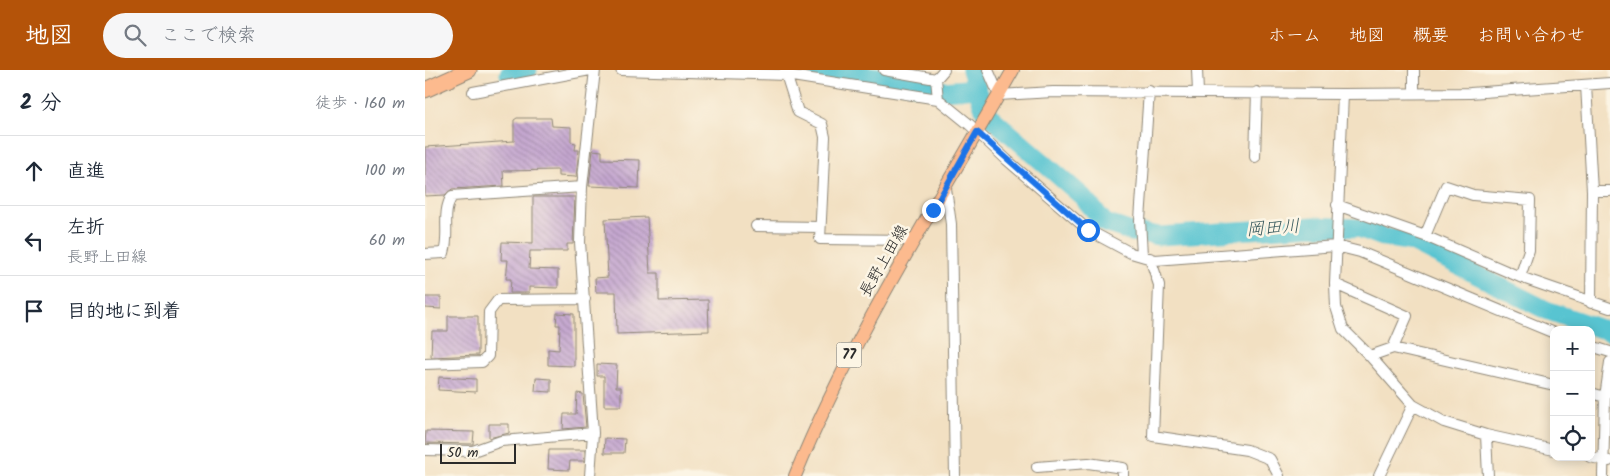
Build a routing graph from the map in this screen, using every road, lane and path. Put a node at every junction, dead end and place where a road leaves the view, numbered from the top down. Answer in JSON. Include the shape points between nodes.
{"nodes":[{"id":1,"x":469,"y":70,"type":"edge"},
{"id":2,"x":590,"y":70,"type":"edge"},
{"id":3,"x":595,"y":70,"type":"edge"},
{"id":4,"x":621,"y":70,"type":"edge"},
{"id":5,"x":884,"y":70,"type":"edge"},
{"id":6,"x":944,"y":70,"type":"edge"},
{"id":7,"x":988,"y":70,"type":"edge"},
{"id":8,"x":1013,"y":70,"type":"edge"},
{"id":9,"x":1197,"y":70,"type":"edge"},
{"id":10,"x":1414,"y":70,"type":"edge"},
{"id":11,"x":785,"y":73,"type":"edge"},
{"id":12,"x":937,"y":81,"type":"junction"},
{"id":13,"x":1610,"y":83,"type":"edge"},
{"id":14,"x":1586,"y":85,"type":"junction"},
{"id":15,"x":425,"y":90,"type":"edge"},
{"id":16,"x":1149,"y":91,"type":"junction"},
{"id":17,"x":473,"y":92,"type":"dead end"},
{"id":18,"x":1198,"y":92,"type":"junction"},
{"id":19,"x":1257,"y":92,"type":"junction"},
{"id":20,"x":1343,"y":94,"type":"junction"},
{"id":21,"x":1414,"y":94,"type":"junction"},
{"id":22,"x":999,"y":95,"type":"junction"},
{"id":23,"x":938,"y":97,"type":"junction"},
{"id":24,"x":977,"y":132,"type":"junction"},
{"id":25,"x":1255,"y":156,"type":"dead end"},
{"id":26,"x":582,"y":187,"type":"junction"},
{"id":27,"x":946,"y":189,"type":"junction"},
{"id":28,"x":1592,"y":191,"type":"junction"},
{"id":29,"x":1610,"y":192,"type":"edge"},
{"id":30,"x":1337,"y":210,"type":"junction"},
{"id":31,"x":756,"y":226,"type":"dead end"},
{"id":32,"x":820,"y":227,"type":"junction"},
{"id":33,"x":1425,"y":236,"type":"junction"},
{"id":34,"x":914,"y":240,"type":"junction"},
{"id":35,"x":1336,"y":243,"type":"junction"},
{"id":36,"x":425,"y":254,"type":"edge"},
{"id":37,"x":1146,"y":257,"type":"junction"},
{"id":38,"x":1520,"y":277,"type":"junction"},
{"id":39,"x":1335,"y":284,"type":"junction"},
{"id":40,"x":585,"y":299,"type":"junction"},
{"id":41,"x":1591,"y":303,"type":"junction"},
{"id":42,"x":1610,"y":308,"type":"edge"},
{"id":43,"x":1550,"y":331,"type":"edge"},
{"id":44,"x":1595,"y":347,"type":"edge"},
{"id":45,"x":1393,"y":348,"type":"junction"},
{"id":46,"x":1610,"y":352,"type":"edge"},
{"id":47,"x":1370,"y":356,"type":"junction"},
{"id":48,"x":1610,"y":362,"type":"edge"},
{"id":49,"x":425,"y":364,"type":"edge"},
{"id":50,"x":1550,"y":384,"type":"edge"},
{"id":51,"x":1595,"y":394,"type":"edge"},
{"id":52,"x":1605,"y":397,"type":"junction"},
{"id":53,"x":1413,"y":405,"type":"junction"},
{"id":54,"x":593,"y":433,"type":"junction"},
{"id":55,"x":1485,"y":435,"type":"junction"},
{"id":56,"x":1550,"y":449,"type":"edge"},
{"id":57,"x":425,"y":450,"type":"edge"},
{"id":58,"x":1607,"y":461,"type":"edge"},
{"id":59,"x":1037,"y":467,"type":"dead end"},
{"id":60,"x":589,"y":476,"type":"edge"},
{"id":61,"x":795,"y":476,"type":"edge"},
{"id":62,"x":955,"y":476,"type":"edge"},
{"id":63,"x":1123,"y":476,"type":"edge"},
{"id":64,"x":1279,"y":476,"type":"edge"},
{"id":65,"x":1379,"y":476,"type":"edge"},
{"id":66,"x":1487,"y":476,"type":"edge"},
{"id":67,"x":1603,"y":476,"type":"edge"}],
"edges":[{"from":1,"to":15,"type":"highway"},
{"from":2,"to":17,"type":"street"},
{"from":3,"to":26,"type":"street"},
{"from":4,"to":11,"type":"street"},
{"from":5,"to":12,"type":"street"},
{"from":6,"to":12,"type":"street"},
{"from":7,"to":22,"type":"street"},
{"from":8,"to":22,"type":"main road","name":"長野上田線","number":"77"},
{"from":9,"to":18,"type":"street"},
{"from":10,"to":21,"type":"street"},
{"from":11,"to":23,"type":"street"},
{"from":11,"to":32,"type":"street","via":[[799,112],[821,124],[825,137]]},
{"from":12,"to":23,"type":"street"},
{"from":13,"to":14,"type":"street"},
{"from":14,"to":21,"type":"street"},
{"from":14,"to":28,"type":"street"},
{"from":16,"to":18,"type":"street"},
{"from":16,"to":22,"type":"street"},
{"from":16,"to":37,"type":"street","via":[[1140,220]]},
{"from":18,"to":19,"type":"street"},
{"from":19,"to":20,"type":"street"},
{"from":19,"to":25,"type":"street"},
{"from":20,"to":21,"type":"street"},
{"from":20,"to":30,"type":"street"},
{"from":22,"to":24,"type":"main road","name":"長野上田線","number":"77"},
{"from":23,"to":24,"type":"street"},
{"from":24,"to":27,"type":"main road","name":"長野上田線","number":"77"},
{"from":24,"to":37,"type":"street","via":[[1088,230],[1131,253]]},
{"from":26,"to":36,"type":"street","via":[[452,196],[445,206],[448,242],[444,253]]},
{"from":26,"to":40,"type":"street","via":[[580,242]]},
{"from":27,"to":34,"type":"main road","name":"長野上田線","number":"77"},
{"from":27,"to":62,"type":"street","via":[[951,224]]},
{"from":28,"to":29,"type":"street"},
{"from":28,"to":41,"type":"street"},
{"from":30,"to":33,"type":"street"},
{"from":30,"to":35,"type":"street"},
{"from":31,"to":32,"type":"street"},
{"from":32,"to":34,"type":"street","via":[[820,239]]},
{"from":33,"to":38,"type":"street"},
{"from":33,"to":38,"type":"street","via":[[1446,186],[1473,195],[1530,200],[1529,250]]},
{"from":34,"to":61,"type":"main road","name":"長野上田線","number":"77","via":[[853,348]]},
{"from":35,"to":37,"type":"street","via":[[1155,260]]},
{"from":35,"to":39,"type":"street"},
{"from":35,"to":43,"type":"street"},
{"from":37,"to":64,"type":"street","via":[[1159,285],[1153,436],[1247,450],[1270,459]]},
{"from":38,"to":41,"type":"street"},
{"from":39,"to":45,"type":"street","via":[[1407,316]]},
{"from":39,"to":47,"type":"street","via":[[1336,306],[1343,329]]},
{"from":40,"to":49,"type":"street","via":[[498,300],[489,312],[488,356],[482,362]]},
{"from":40,"to":54,"type":"street"},
{"from":41,"to":42,"type":"street"},
{"from":44,"to":46,"type":"street"},
{"from":45,"to":47,"type":"street"},
{"from":45,"to":50,"type":"street"},
{"from":47,"to":53,"type":"street"},
{"from":48,"to":52,"type":"street"},
{"from":51,"to":52,"type":"street"},
{"from":52,"to":58,"type":"street"},
{"from":53,"to":55,"type":"street","via":[[1444,422]]},
{"from":53,"to":65,"type":"street"},
{"from":54,"to":57,"type":"street","via":[[501,441],[473,451]]},
{"from":54,"to":60,"type":"street"},
{"from":55,"to":56,"type":"street"},
{"from":55,"to":66,"type":"street"},
{"from":58,"to":67,"type":"street"},
{"from":59,"to":63,"type":"street","via":[[1088,463],[1123,468]]}]}
